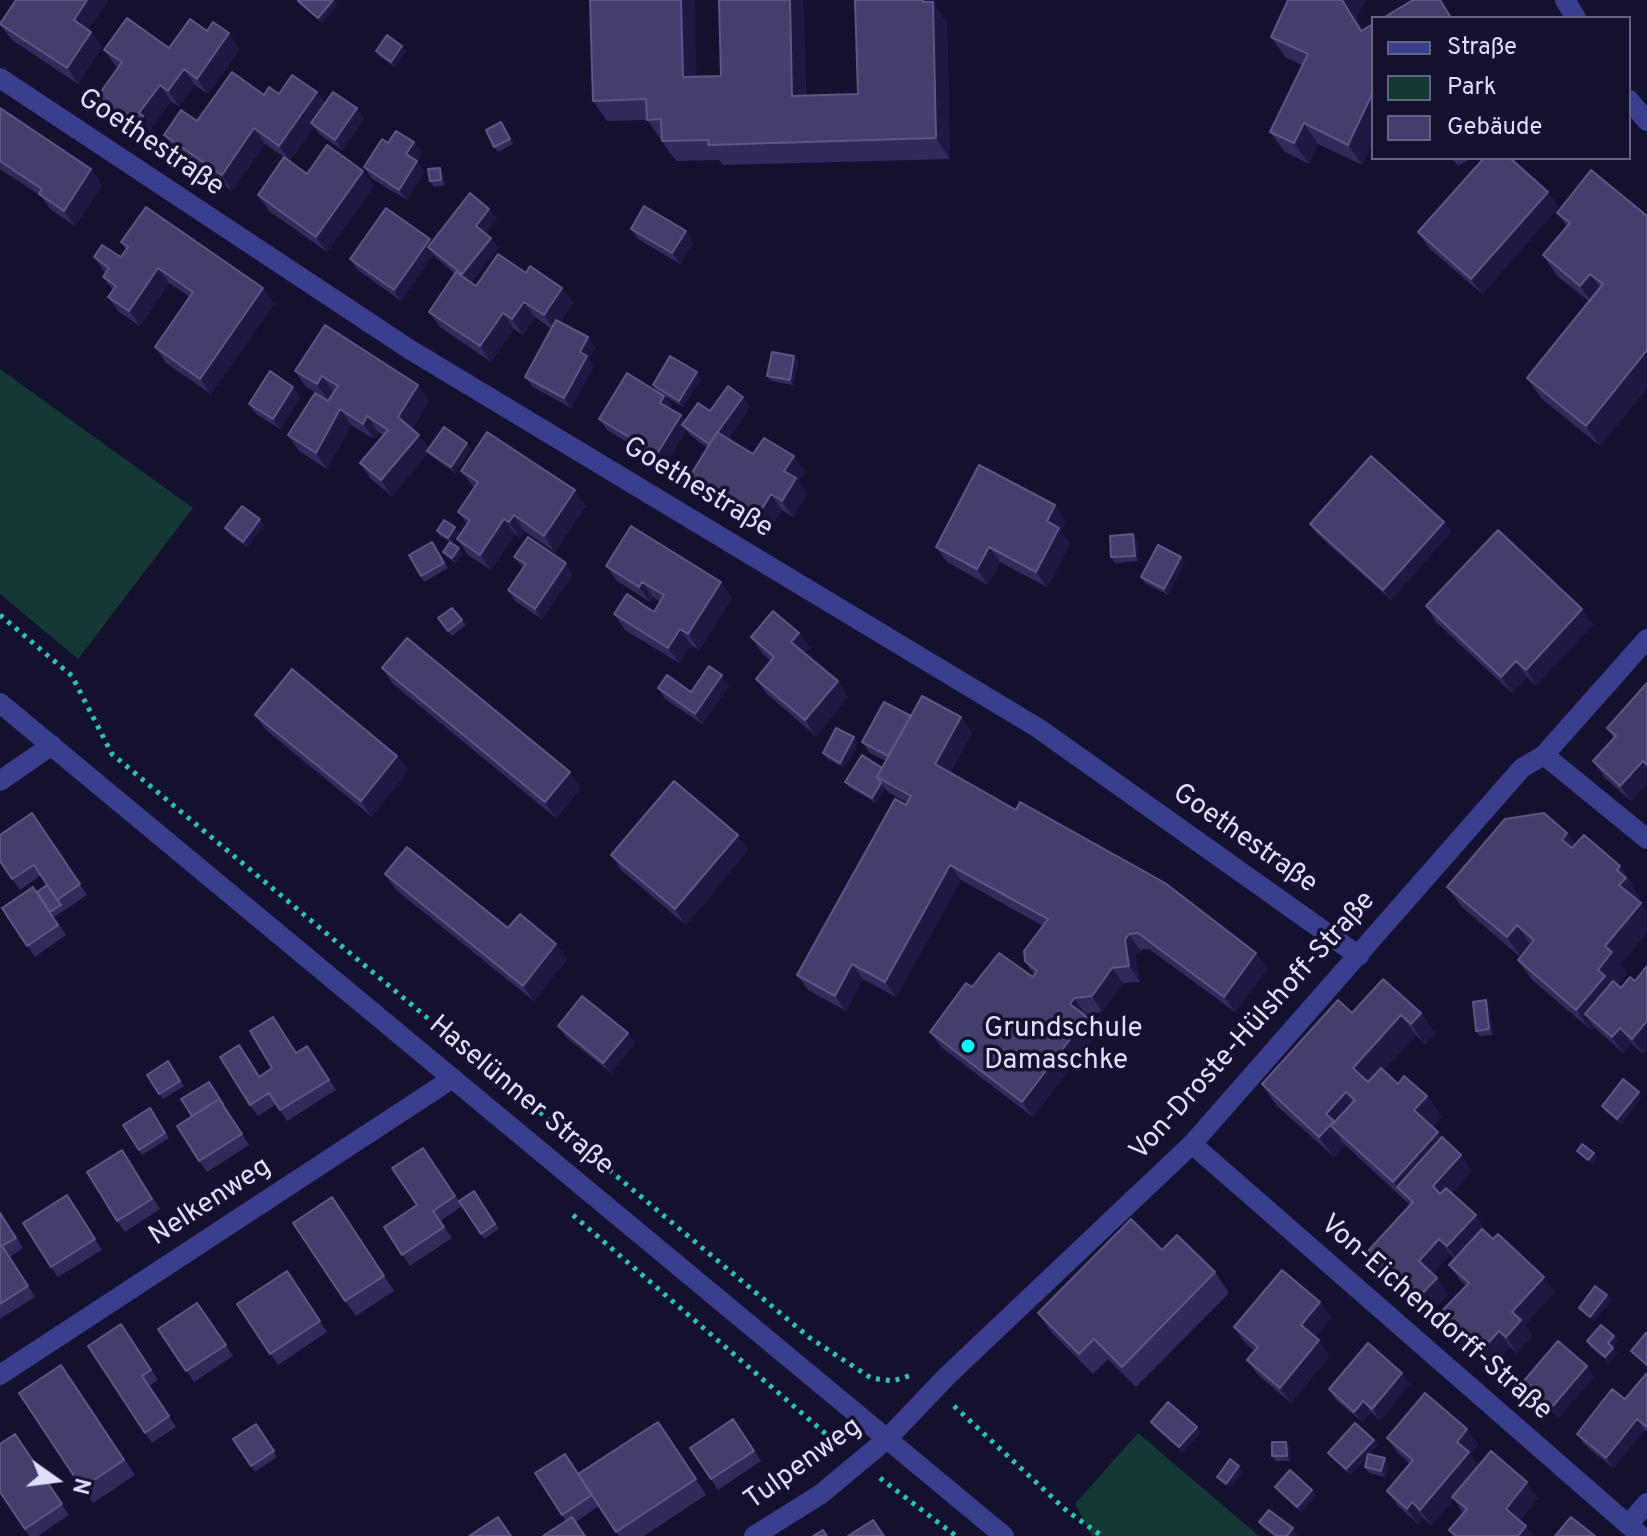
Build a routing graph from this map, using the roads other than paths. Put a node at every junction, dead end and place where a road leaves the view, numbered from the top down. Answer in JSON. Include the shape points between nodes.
{"nodes":[{"id":1,"x":0,"y":78,"type":"edge"},
{"id":2,"x":1631,"y":102,"type":"edge"},
{"id":3,"x":1647,"y":121,"type":"edge"},
{"id":4,"x":1647,"y":639,"type":"edge"},
{"id":5,"x":0,"y":703,"type":"edge"},
{"id":6,"x":52,"y":745,"type":"junction"},
{"id":7,"x":1544,"y":755,"type":"junction"},
{"id":8,"x":0,"y":781,"type":"edge"},
{"id":9,"x":1647,"y":839,"type":"edge"},
{"id":10,"x":1359,"y":956,"type":"junction"},
{"id":11,"x":453,"y":1078,"type":"junction"},
{"id":12,"x":1192,"y":1144,"type":"junction"},
{"id":13,"x":0,"y":1375,"type":"edge"},
{"id":14,"x":887,"y":1439,"type":"junction"},
{"id":15,"x":1647,"y":1503,"type":"edge"},
{"id":16,"x":1634,"y":1531,"type":"edge"},
{"id":17,"x":754,"y":1536,"type":"edge"},
{"id":18,"x":1004,"y":1536,"type":"edge"}],
"edges":[{"from":1,"to":10,"type":"street","name":"Goethestraße","via":[[409,349],[1038,728]]},
{"from":2,"to":3,"type":"street"},
{"from":4,"to":7,"type":"street","name":"Von-Droste-Hülshoff-Straße"},
{"from":5,"to":6,"type":"street","name":"Haselünner Straße"},
{"from":6,"to":8,"type":"street"},
{"from":6,"to":11,"type":"street","name":"Haselünner Straße"},
{"from":7,"to":9,"type":"street"},
{"from":7,"to":10,"type":"street","name":"Von-Droste-Hülshoff-Straße","via":[[1522,768]]},
{"from":10,"to":12,"type":"street","name":"Von-Droste-Hülshoff-Straße"},
{"from":11,"to":13,"type":"street","name":"Nelkenweg"},
{"from":11,"to":14,"type":"street","name":"Haselünner Straße"},
{"from":12,"to":14,"type":"street","name":"Von-Droste-Hülshoff-Straße"},
{"from":12,"to":16,"type":"street","name":"Von-Eichendorff-Straße"},
{"from":14,"to":17,"type":"street","name":"Tulpenweg","via":[[821,1494]]},
{"from":14,"to":18,"type":"street","name":"Haselünner Straße"},
{"from":15,"to":16,"type":"street"}]}
